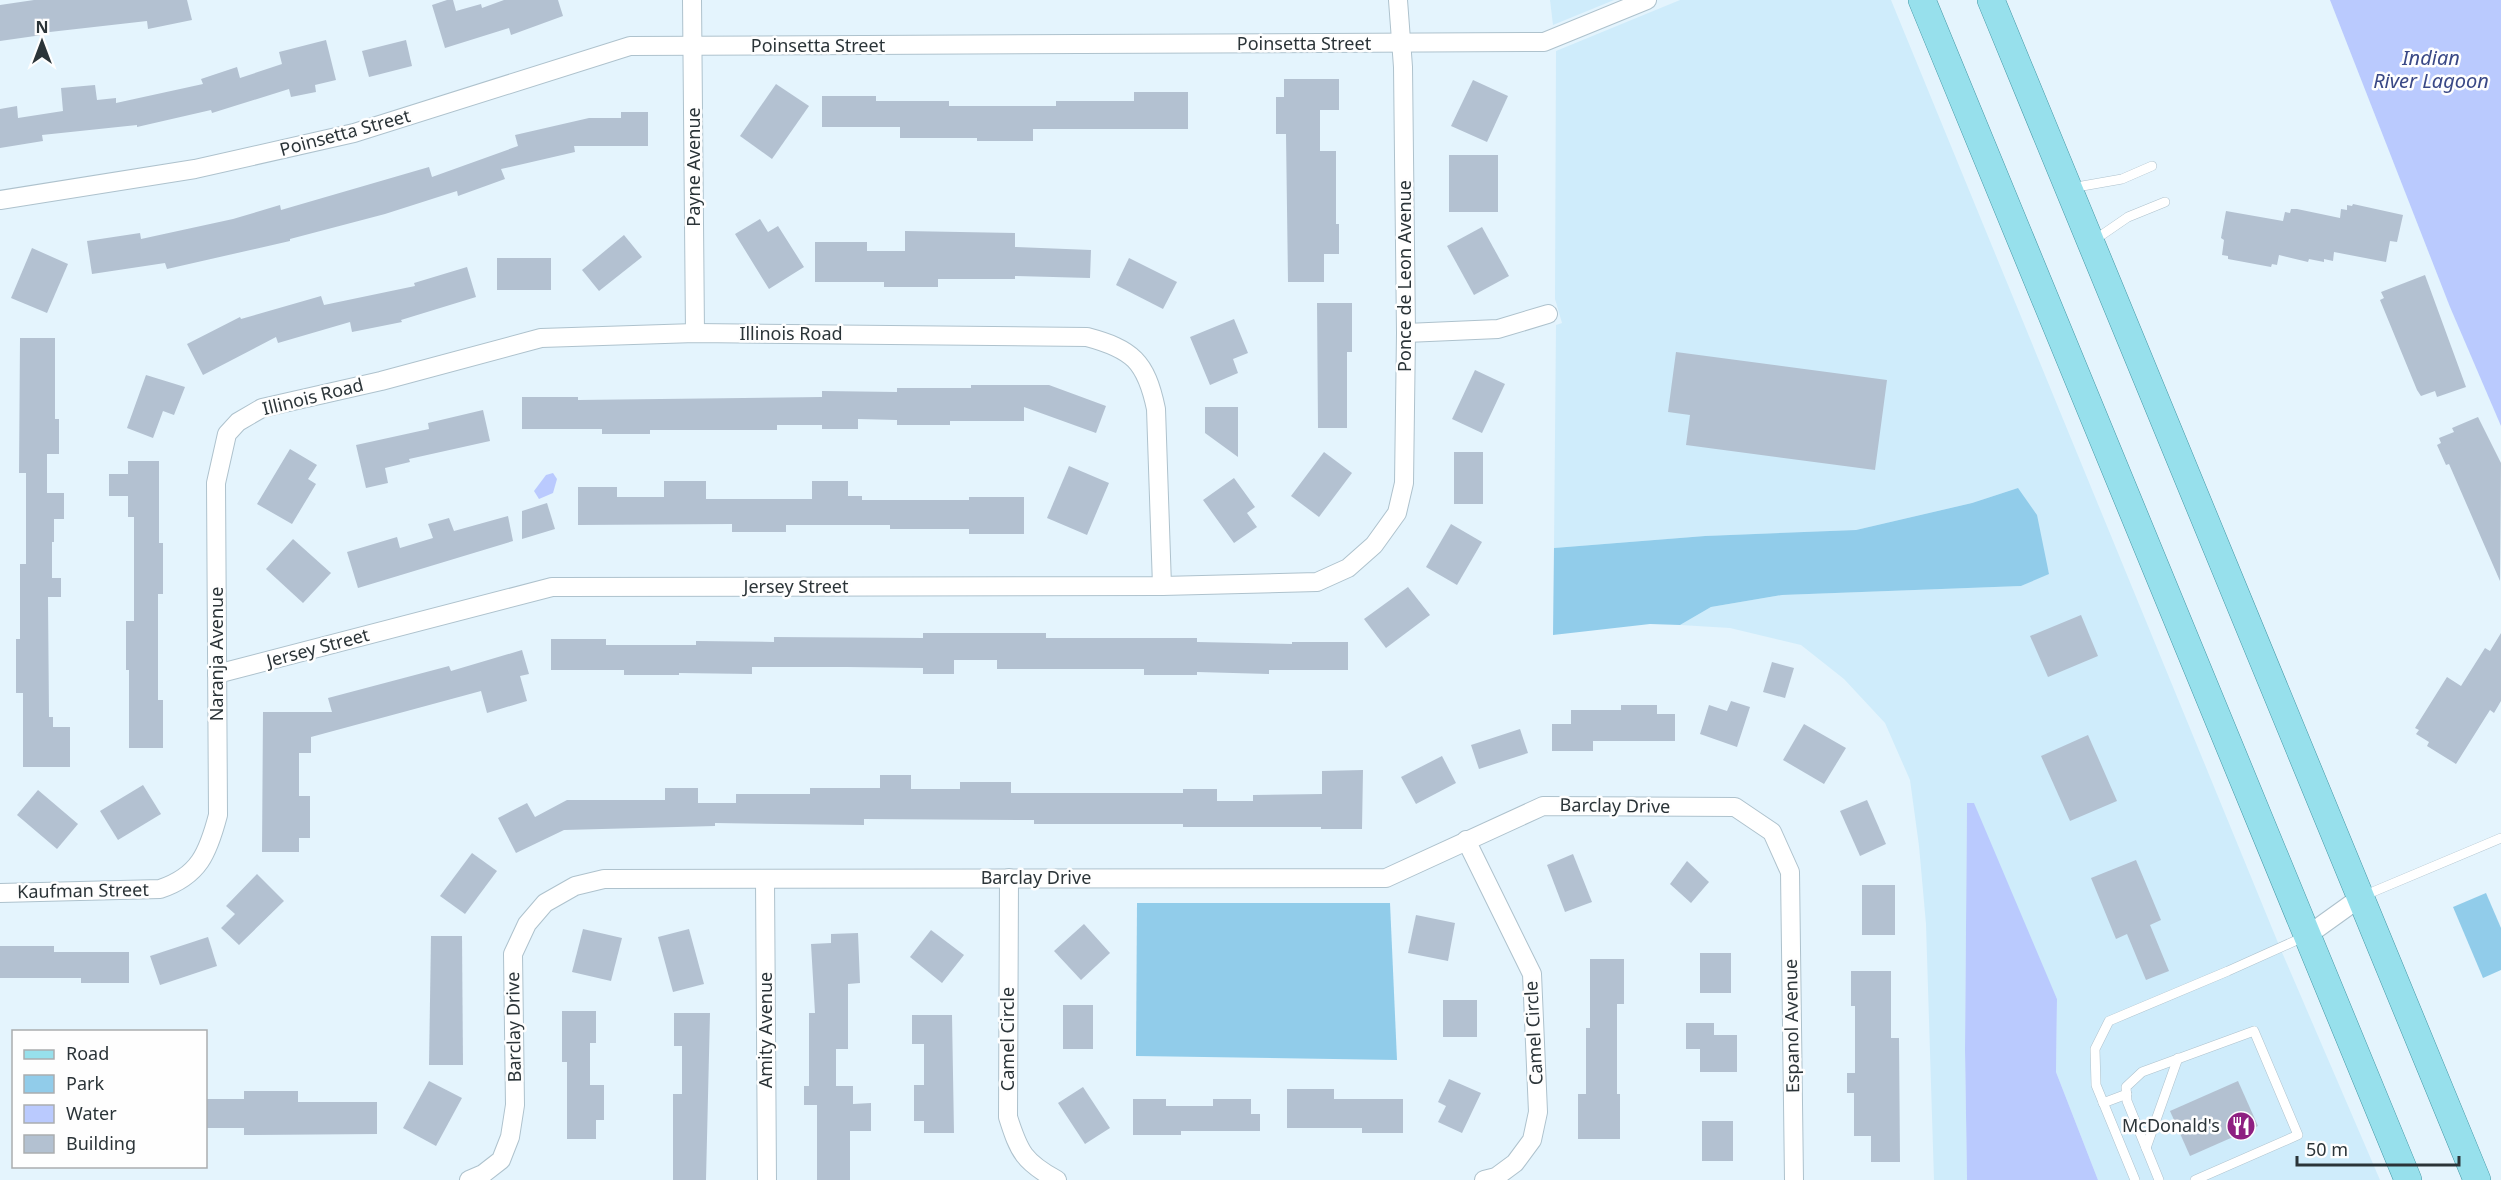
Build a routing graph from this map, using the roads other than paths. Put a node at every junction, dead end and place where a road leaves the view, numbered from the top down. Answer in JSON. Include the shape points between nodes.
{"nodes":[{"id":1,"x":692,"y":0,"type":"edge"},
{"id":2,"x":1398,"y":0,"type":"edge"},
{"id":3,"x":1647,"y":0,"type":"edge"},
{"id":4,"x":1922,"y":0,"type":"edge"},
{"id":5,"x":1991,"y":0,"type":"edge"},
{"id":6,"x":1403,"y":44,"type":"junction"},
{"id":7,"x":693,"y":46,"type":"junction"},
{"id":8,"x":2152,"y":166,"type":"dead end"},
{"id":9,"x":2069,"y":188,"type":"junction"},
{"id":10,"x":0,"y":200,"type":"edge"},
{"id":11,"x":2165,"y":202,"type":"dead end"},
{"id":12,"x":2091,"y":242,"type":"junction"},
{"id":13,"x":1548,"y":314,"type":"dead end"},
{"id":14,"x":695,"y":333,"type":"junction"},
{"id":15,"x":1406,"y":333,"type":"junction"},
{"id":16,"x":227,"y":434,"type":"joint"},
{"id":17,"x":1374,"y":544,"type":"joint"},
{"id":18,"x":1162,"y":586,"type":"junction"},
{"id":19,"x":217,"y":674,"type":"junction"},
{"id":20,"x":2501,"y":838,"type":"edge"},
{"id":21,"x":1466,"y":840,"type":"junction"},
{"id":22,"x":196,"y":869,"type":"joint"},
{"id":23,"x":1790,"y":872,"type":"joint"},
{"id":24,"x":1009,"y":878,"type":"junction"},
{"id":25,"x":765,"y":880,"type":"junction"},
{"id":26,"x":0,"y":893,"type":"edge"},
{"id":27,"x":2361,"y":897,"type":"junction"},
{"id":28,"x":2308,"y":935,"type":"junction"},
{"id":29,"x":2178,"y":1058,"type":"junction"},
{"id":30,"x":2127,"y":1094,"type":"junction"},
{"id":31,"x":2103,"y":1103,"type":"junction"},
{"id":32,"x":2146,"y":1148,"type":"junction"},
{"id":33,"x":469,"y":1180,"type":"edge"},
{"id":34,"x":767,"y":1180,"type":"edge"},
{"id":35,"x":1057,"y":1180,"type":"edge"},
{"id":36,"x":1484,"y":1180,"type":"edge"},
{"id":37,"x":1794,"y":1180,"type":"edge"},
{"id":38,"x":2135,"y":1180,"type":"edge"},
{"id":39,"x":2159,"y":1180,"type":"edge"},
{"id":40,"x":2195,"y":1180,"type":"edge"},
{"id":41,"x":2408,"y":1180,"type":"edge"},
{"id":42,"x":2477,"y":1180,"type":"edge"}],
"edges":[{"from":1,"to":7,"type":"street","name":"Payne Avenue"},
{"from":2,"to":6,"type":"street","name":"Ponce de Leon Avenue"},
{"from":3,"to":6,"type":"street","name":"Poinsetta Street","via":[[1544,42]]},
{"from":4,"to":28,"type":"main road"},
{"from":5,"to":9,"type":"main road"},
{"from":6,"to":7,"type":"street","name":"Poinsetta Street"},
{"from":6,"to":15,"type":"street","name":"Ponce de Leon Avenue"},
{"from":7,"to":10,"type":"street","name":"Poinsetta Street","via":[[630,46],[354,133],[195,169]]},
{"from":7,"to":14,"type":"street","name":"Payne Avenue"},
{"from":8,"to":9,"type":"lane","via":[[2122,179]]},
{"from":9,"to":12,"type":"main road"},
{"from":11,"to":12,"type":"lane","via":[[2128,216]]},
{"from":12,"to":27,"type":"main road"},
{"from":13,"to":15,"type":"street","via":[[1498,329]]},
{"from":14,"to":16,"type":"street","name":"Illinois Road","via":[[521,341],[381,381],[262,408],[238,422]]},
{"from":14,"to":18,"type":"street","name":"Illinois Road","via":[[1087,337],[1115,345],[1138,362],[1151,386],[1156,409]]},
{"from":15,"to":17,"type":"street","name":"Ponce de Leon Avenue","via":[[1404,483],[1397,513]]},
{"from":16,"to":19,"type":"street","name":"Naranja Avenue","via":[[216,483]]},
{"from":17,"to":18,"type":"street","name":"Jersey Street","via":[[1348,568],[1317,582]]},
{"from":18,"to":19,"type":"street","name":"Jersey Street","via":[[552,587]]},
{"from":19,"to":22,"type":"street","name":"Naranja Avenue","via":[[218,815],[211,843]]},
{"from":20,"to":27,"type":"lane"},
{"from":21,"to":23,"type":"street","name":"Barclay Drive","via":[[1544,806],[1736,807],[1772,832]]},
{"from":21,"to":24,"type":"street","name":"Barclay Drive","via":[[1386,878]]},
{"from":21,"to":36,"type":"street","name":"Camel Circle","via":[[1532,974],[1538,1112],[1532,1140],[1515,1163],[1496,1177]]},
{"from":22,"to":26,"type":"street","name":"Kaufman Street","via":[[178,883],[160,889]]},
{"from":23,"to":37,"type":"street","name":"Espanol Avenue"},
{"from":24,"to":25,"type":"street","name":"Barclay Drive"},
{"from":24,"to":35,"type":"street","name":"Camel Circle","via":[[1008,1117],[1016,1143],[1032,1167]]},
{"from":25,"to":33,"type":"street","name":"Barclay Drive","via":[[604,879],[575,886],[545,903],[527,924],[513,954],[516,1105],[510,1137],[501,1160]]},
{"from":25,"to":34,"type":"street","name":"Amity Avenue"},
{"from":27,"to":28,"type":"street"},
{"from":27,"to":42,"type":"main road"},
{"from":28,"to":31,"type":"lane","via":[[2109,1021],[2096,1049],[2096,1085]]},
{"from":28,"to":41,"type":"main road"},
{"from":29,"to":30,"type":"lane","via":[[2142,1072],[2126,1087]]},
{"from":29,"to":32,"type":"lane"},
{"from":29,"to":40,"type":"lane","via":[[2254,1031],[2298,1135]]},
{"from":30,"to":31,"type":"lane"},
{"from":30,"to":32,"type":"lane"},
{"from":31,"to":38,"type":"lane"},
{"from":32,"to":39,"type":"lane"}]}
